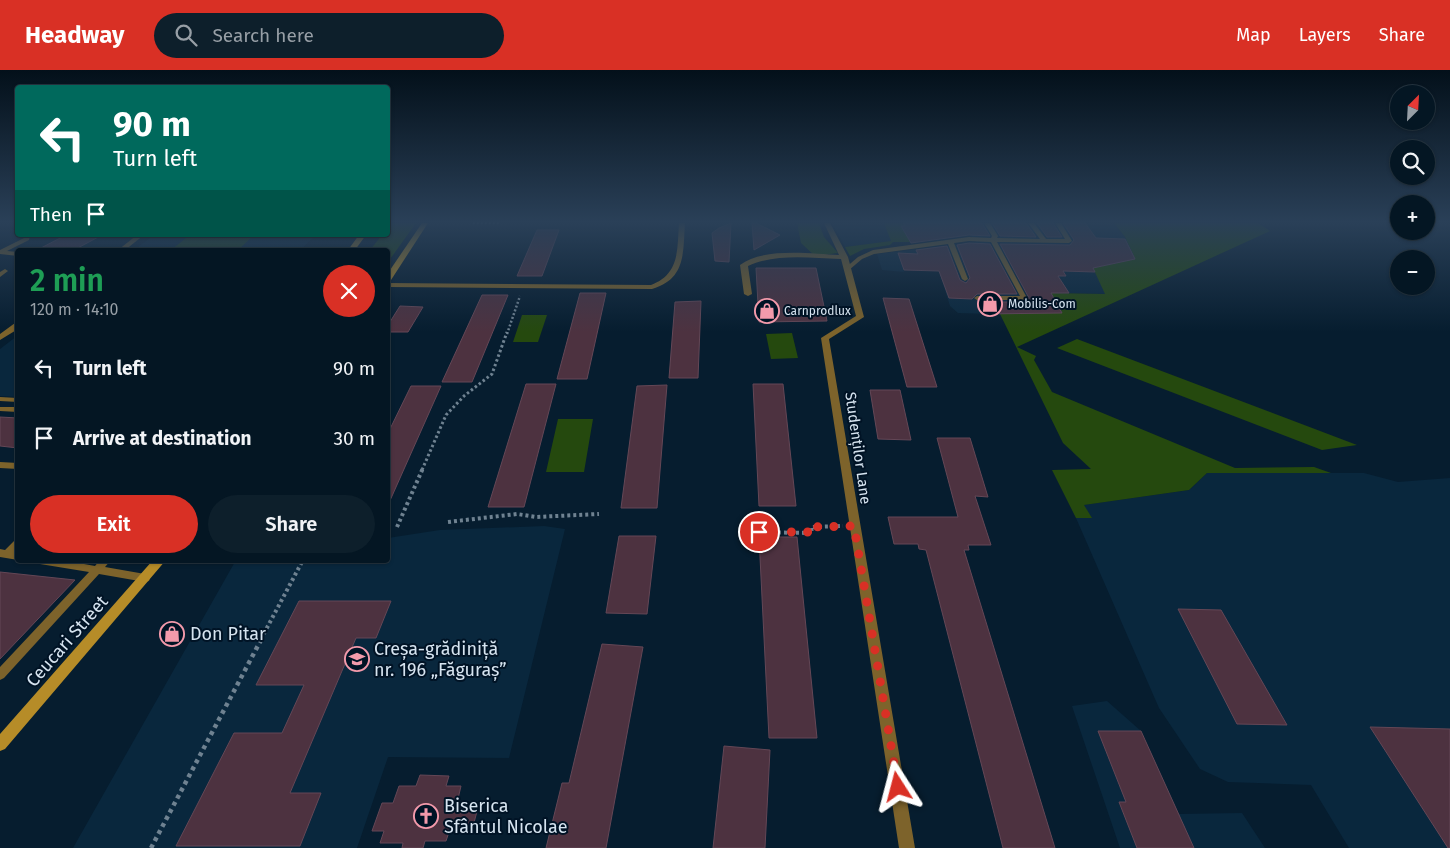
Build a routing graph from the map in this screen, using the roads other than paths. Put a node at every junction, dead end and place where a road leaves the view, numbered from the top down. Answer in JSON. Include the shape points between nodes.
{"nodes":[{"id":1,"x":401,"y":259,"type":"edge"},
{"id":2,"x":677,"y":259,"type":"edge"},
{"id":3,"x":768,"y":259,"type":"edge"},
{"id":4,"x":794,"y":259,"type":"edge"},
{"id":5,"x":843,"y":259,"type":"edge"},
{"id":6,"x":856,"y":259,"type":"edge"},
{"id":7,"x":957,"y":259,"type":"edge"},
{"id":8,"x":1003,"y":259,"type":"edge"},
{"id":9,"x":845,"y":263,"type":"junction"},
{"id":10,"x":0,"y":269,"type":"edge"},
{"id":11,"x":0,"y":275,"type":"edge"},
{"id":12,"x":390,"y":275,"type":"edge"},
{"id":13,"x":965,"y":279,"type":"dead end"},
{"id":14,"x":390,"y":285,"type":"edge"},
{"id":15,"x":748,"y":294,"type":"dead end"},
{"id":16,"x":976,"y":298,"type":"dead end"},
{"id":17,"x":15,"y":327,"type":"edge"},
{"id":18,"x":0,"y":338,"type":"edge"},
{"id":19,"x":0,"y":399,"type":"edge"},
{"id":20,"x":15,"y":400,"type":"edge"},
{"id":21,"x":0,"y":409,"type":"edge"},
{"id":22,"x":15,"y":410,"type":"edge"},
{"id":23,"x":0,"y":465,"type":"edge"},
{"id":24,"x":15,"y":466,"type":"edge"},
{"id":25,"x":15,"y":545,"type":"edge"},
{"id":26,"x":3,"y":553,"type":"edge"},
{"id":27,"x":57,"y":563,"type":"edge"},
{"id":28,"x":103,"y":563,"type":"edge"},
{"id":29,"x":158,"y":563,"type":"edge"},
{"id":30,"x":96,"y":570,"type":"junction"},
{"id":31,"x":145,"y":578,"type":"junction"},
{"id":32,"x":0,"y":675,"type":"edge"},
{"id":33,"x":0,"y":744,"type":"edge"},
{"id":34,"x":908,"y":848,"type":"edge"}],
"edges":[{"from":1,"to":12,"type":"street"},
{"from":2,"to":14,"type":"lane","via":[[670,279],[643,288]]},
{"from":3,"to":15,"type":"street","via":[[744,266]]},
{"from":4,"to":9,"type":"street"},
{"from":5,"to":9,"type":"street","name":"Studenților Lane"},
{"from":6,"to":9,"type":"lane"},
{"from":7,"to":13,"type":"lane"},
{"from":8,"to":16,"type":"lane","via":[[1024,298]]},
{"from":9,"to":34,"type":"street","name":"Studenților Lane","via":[[860,318],[825,338]]},
{"from":10,"to":11,"type":"lane","via":[[5,271]]},
{"from":17,"to":18,"type":"street"},
{"from":19,"to":20,"type":"lane"},
{"from":21,"to":22,"type":"lane"},
{"from":23,"to":24,"type":"lane"},
{"from":25,"to":26,"type":"lane"},
{"from":27,"to":30,"type":"lane"},
{"from":28,"to":30,"type":"lane"},
{"from":29,"to":31,"type":"street","name":"Ceucari Street"},
{"from":30,"to":31,"type":"lane"},
{"from":30,"to":32,"type":"lane"},
{"from":31,"to":33,"type":"street","name":"Ceucari Street"}]}
